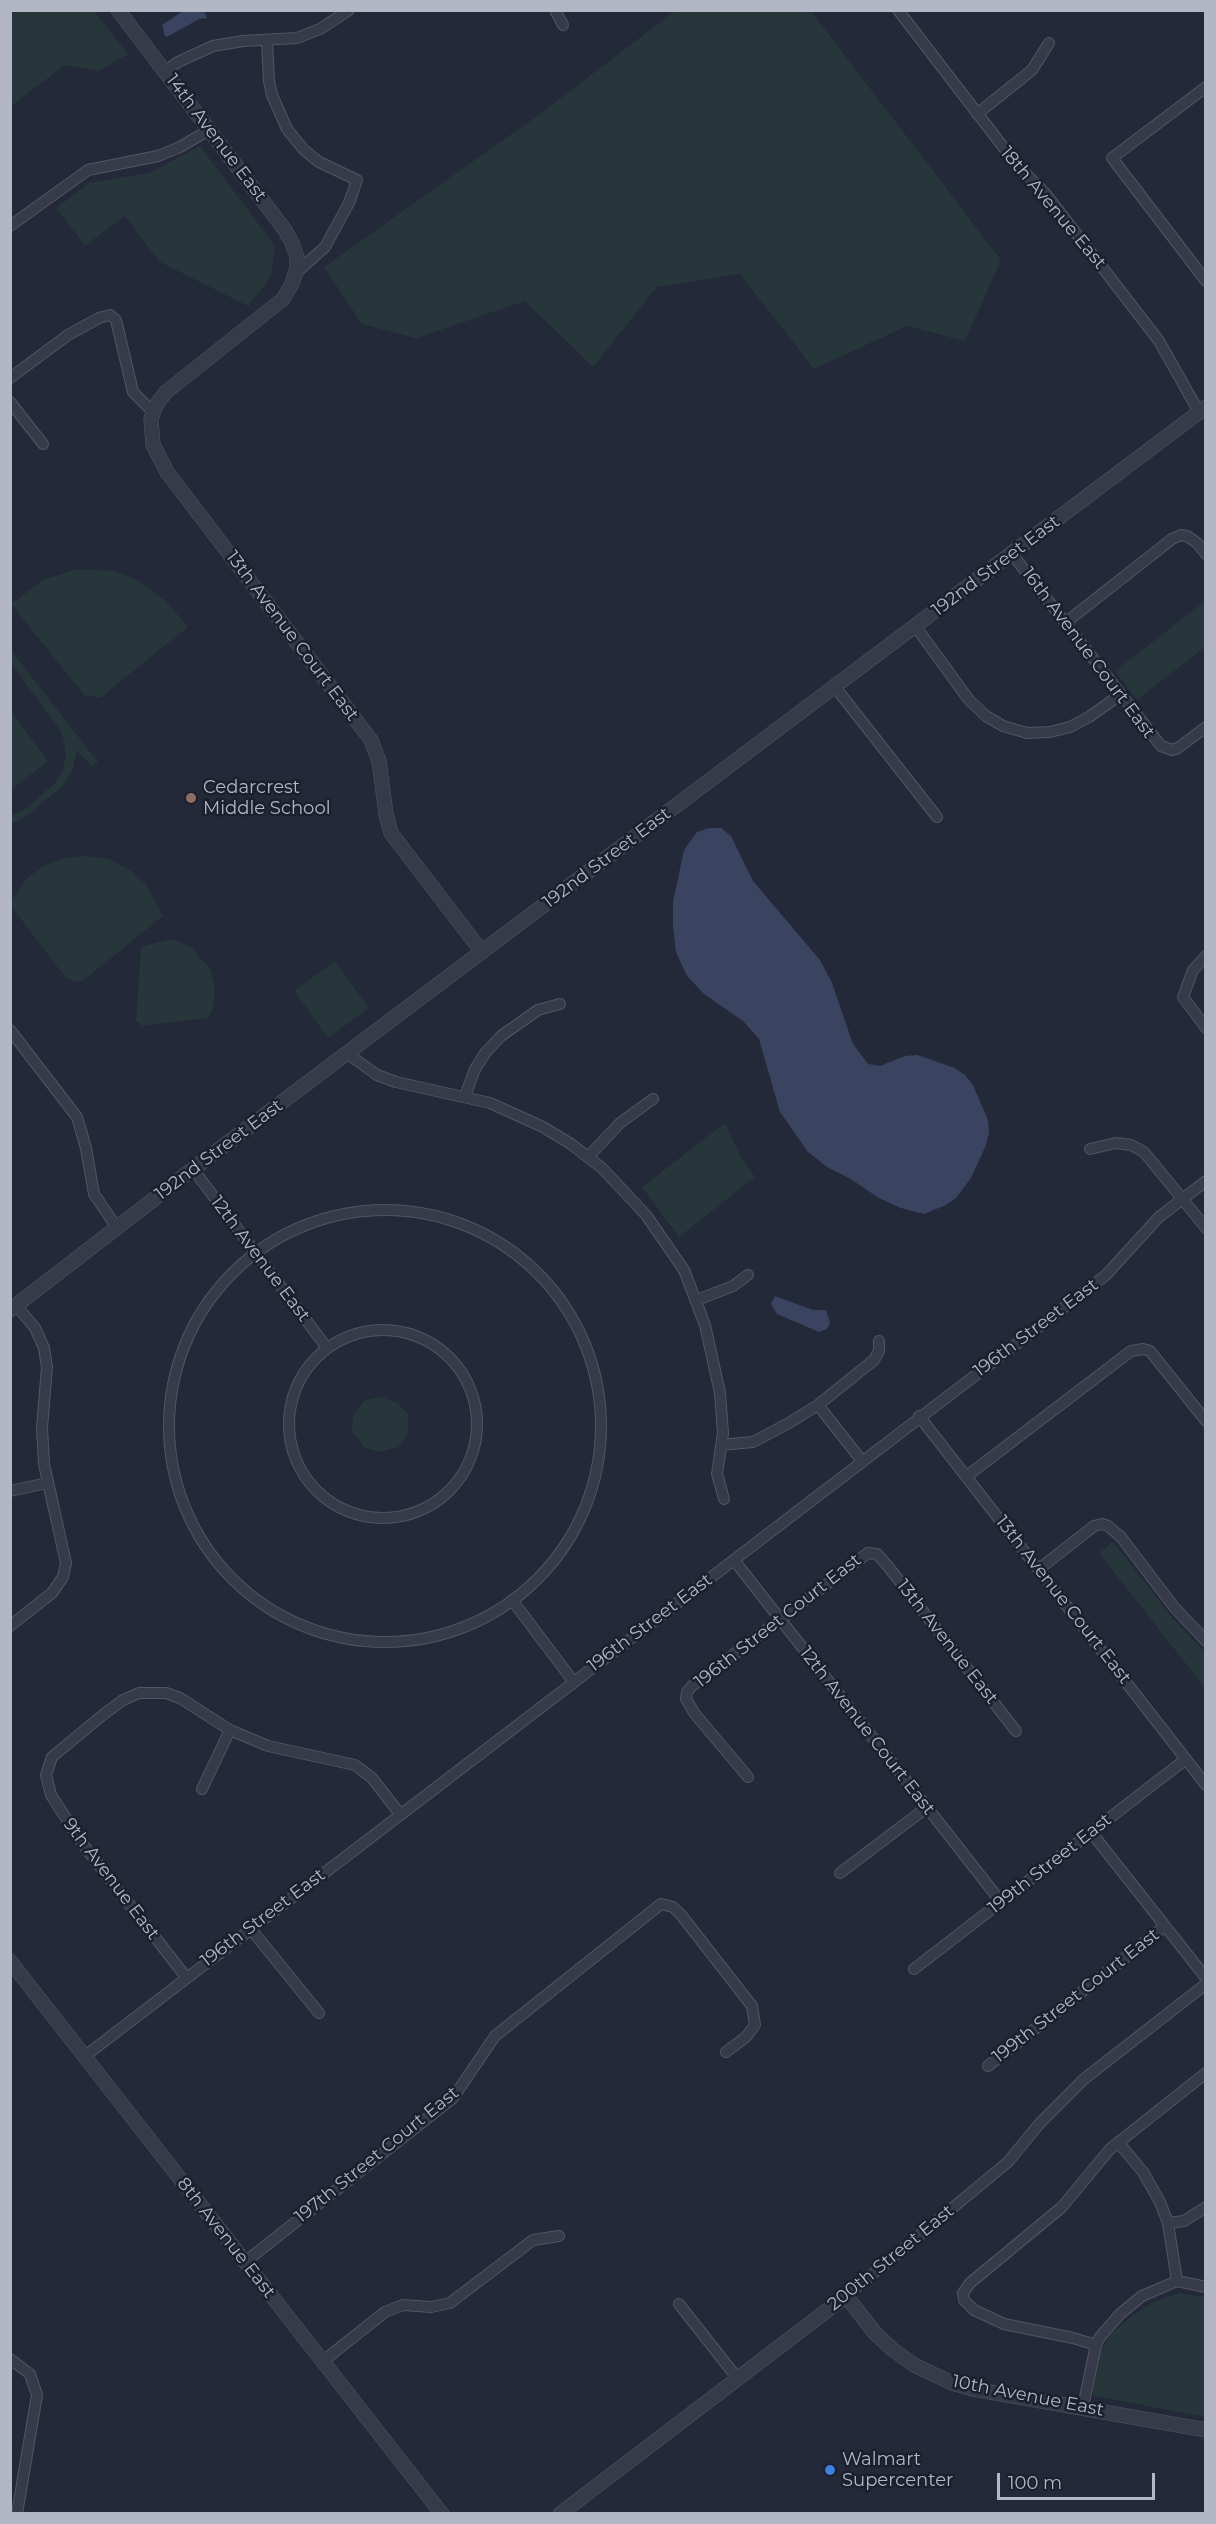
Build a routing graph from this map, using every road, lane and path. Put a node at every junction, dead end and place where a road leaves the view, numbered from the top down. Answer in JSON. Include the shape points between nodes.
{"nodes":[{"id":1,"x":118,"y":10,"type":"edge"},
{"id":2,"x":349,"y":10,"type":"edge"},
{"id":3,"x":555,"y":10,"type":"edge"},
{"id":4,"x":898,"y":10,"type":"edge"},
{"id":5,"x":563,"y":25,"type":"dead end"},
{"id":6,"x":267,"y":42,"type":"junction"},
{"id":7,"x":1049,"y":43,"type":"dead end"},
{"id":8,"x":165,"y":71,"type":"junction"},
{"id":9,"x":1206,"y":87,"type":"edge"},
{"id":10,"x":977,"y":114,"type":"junction"},
{"id":11,"x":209,"y":129,"type":"junction"},
{"id":12,"x":10,"y":226,"type":"edge"},
{"id":13,"x":296,"y":273,"type":"junction"},
{"id":14,"x":1206,"y":281,"type":"edge"},
{"id":15,"x":10,"y":378,"type":"edge"},
{"id":16,"x":10,"y":402,"type":"edge"},
{"id":17,"x":1202,"y":410,"type":"edge"},
{"id":18,"x":153,"y":412,"type":"junction"},
{"id":19,"x":43,"y":444,"type":"dead end"},
{"id":20,"x":1012,"y":554,"type":"junction"},
{"id":21,"x":1206,"y":554,"type":"edge"},
{"id":22,"x":1065,"y":623,"type":"junction"},
{"id":23,"x":916,"y":627,"type":"junction"},
{"id":24,"x":835,"y":687,"type":"junction"},
{"id":25,"x":1120,"y":695,"type":"junction"},
{"id":26,"x":1206,"y":727,"type":"edge"},
{"id":27,"x":937,"y":817,"type":"dead end"},
{"id":28,"x":482,"y":952,"type":"junction"},
{"id":29,"x":1206,"y":956,"type":"edge"},
{"id":30,"x":560,"y":1004,"type":"dead end"},
{"id":31,"x":1206,"y":1029,"type":"edge"},
{"id":32,"x":10,"y":1030,"type":"edge"},
{"id":33,"x":348,"y":1054,"type":"junction"},
{"id":34,"x":465,"y":1096,"type":"junction"},
{"id":35,"x":653,"y":1099,"type":"dead end"},
{"id":36,"x":1090,"y":1149,"type":"dead end"},
{"id":37,"x":588,"y":1157,"type":"junction"},
{"id":38,"x":193,"y":1169,"type":"junction"},
{"id":39,"x":1206,"y":1181,"type":"edge"},
{"id":40,"x":1182,"y":1198,"type":"junction"},
{"id":41,"x":117,"y":1228,"type":"junction"},
{"id":42,"x":1206,"y":1228,"type":"edge"},
{"id":43,"x":255,"y":1253,"type":"junction"},
{"id":44,"x":748,"y":1275,"type":"dead end"},
{"id":45,"x":697,"y":1300,"type":"junction"},
{"id":46,"x":13,"y":1308,"type":"edge"},
{"id":47,"x":879,"y":1341,"type":"dead end"},
{"id":48,"x":327,"y":1348,"type":"junction"},
{"id":49,"x":818,"y":1405,"type":"junction"},
{"id":50,"x":919,"y":1416,"type":"junction"},
{"id":51,"x":1206,"y":1421,"type":"edge"},
{"id":52,"x":721,"y":1445,"type":"junction"},
{"id":53,"x":862,"y":1461,"type":"junction"},
{"id":54,"x":967,"y":1476,"type":"junction"},
{"id":55,"x":47,"y":1483,"type":"junction"},
{"id":56,"x":10,"y":1491,"type":"edge"},
{"id":57,"x":724,"y":1499,"type":"dead end"},
{"id":58,"x":877,"y":1554,"type":"joint"},
{"id":59,"x":734,"y":1560,"type":"junction"},
{"id":60,"x":1039,"y":1569,"type":"junction"},
{"id":61,"x":512,"y":1600,"type":"junction"},
{"id":62,"x":779,"y":1619,"type":"junction"},
{"id":63,"x":10,"y":1626,"type":"edge"},
{"id":64,"x":1206,"y":1641,"type":"edge"},
{"id":65,"x":573,"y":1681,"type":"junction"},
{"id":66,"x":230,"y":1730,"type":"junction"},
{"id":67,"x":1016,"y":1731,"type":"dead end"},
{"id":68,"x":1186,"y":1759,"type":"junction"},
{"id":69,"x":748,"y":1777,"type":"dead end"},
{"id":70,"x":1206,"y":1785,"type":"edge"},
{"id":71,"x":201,"y":1789,"type":"dead end"},
{"id":72,"x":926,"y":1808,"type":"junction"},
{"id":73,"x":400,"y":1814,"type":"junction"},
{"id":74,"x":1091,"y":1832,"type":"junction"},
{"id":75,"x":840,"y":1873,"type":"dead end"},
{"id":76,"x":1001,"y":1902,"type":"junction"},
{"id":77,"x":1165,"y":1926,"type":"junction"},
{"id":78,"x":250,"y":1928,"type":"junction"},
{"id":79,"x":10,"y":1961,"type":"edge"},
{"id":80,"x":914,"y":1969,"type":"dead end"},
{"id":81,"x":186,"y":1977,"type":"junction"},
{"id":82,"x":1206,"y":1978,"type":"edge"},
{"id":83,"x":1206,"y":1984,"type":"edge"},
{"id":84,"x":319,"y":2013,"type":"dead end"},
{"id":85,"x":726,"y":2052,"type":"dead end"},
{"id":86,"x":85,"y":2056,"type":"junction"},
{"id":87,"x":988,"y":2066,"type":"dead end"},
{"id":88,"x":1206,"y":2073,"type":"edge"},
{"id":89,"x":1118,"y":2142,"type":"junction"},
{"id":90,"x":1206,"y":2207,"type":"edge"},
{"id":91,"x":1168,"y":2223,"type":"junction"},
{"id":92,"x":559,"y":2236,"type":"dead end"},
{"id":93,"x":245,"y":2262,"type":"junction"},
{"id":94,"x":1177,"y":2281,"type":"junction"},
{"id":95,"x":1206,"y":2287,"type":"edge"},
{"id":96,"x":846,"y":2296,"type":"junction"},
{"id":97,"x":679,"y":2304,"type":"dead end"},
{"id":98,"x":1096,"y":2345,"type":"junction"},
{"id":99,"x":10,"y":2359,"type":"edge"},
{"id":100,"x":323,"y":2361,"type":"junction"},
{"id":101,"x":738,"y":2379,"type":"junction"},
{"id":102,"x":1083,"y":2407,"type":"junction"},
{"id":103,"x":1206,"y":2430,"type":"edge"},
{"id":104,"x":17,"y":2514,"type":"edge"},
{"id":105,"x":442,"y":2514,"type":"edge"},
{"id":106,"x":560,"y":2514,"type":"edge"}],
"edges":[{"from":1,"to":8,"type":"street","name":"14th Avenue East"},
{"from":2,"to":6,"type":"street","via":[[308,34]]},
{"from":3,"to":5,"type":"street"},
{"from":4,"to":10,"type":"street","name":"18th Avenue East"},
{"from":6,"to":8,"type":"street","via":[[213,46]]},
{"from":6,"to":13,"type":"street","via":[[272,95],[287,129],[320,162],[357,180],[325,247]]},
{"from":7,"to":10,"type":"street","via":[[1032,70]]},
{"from":8,"to":11,"type":"street","name":"14th Avenue East"},
{"from":9,"to":14,"type":"street","via":[[1112,158]]},
{"from":10,"to":17,"type":"street","name":"18th Avenue East","via":[[1017,165],[1046,193],[1159,341]]},
{"from":11,"to":12,"type":"street","via":[[158,156],[88,170]]},
{"from":11,"to":13,"type":"street","name":"14th Avenue East","via":[[285,230],[295,251]]},
{"from":13,"to":18,"type":"street","via":[[289,291],[276,306],[173,386]]},
{"from":15,"to":18,"type":"street","via":[[82,326],[110,315],[116,320],[133,392]]},
{"from":16,"to":19,"type":"street"},
{"from":17,"to":20,"type":"street","name":"192nd Street East"},
{"from":18,"to":28,"type":"street","name":"13th Avenue Court East","via":[[152,438],[160,460],[370,740],[379,761],[391,833]]},
{"from":20,"to":22,"type":"street","name":"16th Avenue Court East"},
{"from":20,"to":23,"type":"street","name":"192nd Street East"},
{"from":21,"to":22,"type":"street","via":[[1187,536],[1172,539]]},
{"from":22,"to":25,"type":"street","name":"16th Avenue Court East"},
{"from":23,"to":24,"type":"street","name":"192nd Street East"},
{"from":23,"to":25,"type":"street","via":[[969,700],[1003,726],[1027,733],[1070,728]]},
{"from":24,"to":27,"type":"street"},
{"from":24,"to":28,"type":"street","name":"192nd Street East"},
{"from":25,"to":26,"type":"street","name":"16th Avenue Court East","via":[[1155,741],[1166,749],[1178,748]]},
{"from":28,"to":33,"type":"street","name":"192nd Street East"},
{"from":29,"to":31,"type":"street","via":[[1192,970],[1183,995]]},
{"from":30,"to":34,"type":"street","via":[[538,1010],[501,1036],[475,1069]]},
{"from":32,"to":41,"type":"street","via":[[77,1117],[94,1194]]},
{"from":33,"to":34,"type":"street","via":[[377,1075],[396,1082]]},
{"from":33,"to":38,"type":"street","name":"192nd Street East"},
{"from":34,"to":37,"type":"street","via":[[517,1113]]},
{"from":35,"to":37,"type":"street","via":[[620,1123]]},
{"from":36,"to":40,"type":"street","via":[[1116,1143],[1138,1148],[1150,1156]]},
{"from":37,"to":45,"type":"street","via":[[646,1215],[684,1270]]},
{"from":38,"to":41,"type":"street","name":"192nd Street East"},
{"from":38,"to":43,"type":"street","name":"12th Avenue East"},
{"from":39,"to":40,"type":"street","name":"196th Street East"},
{"from":40,"to":42,"type":"street"},
{"from":40,"to":50,"type":"street","name":"196th Street East","via":[[1159,1217],[1106,1275]]},
{"from":41,"to":46,"type":"street","name":"192nd Street East"},
{"from":43,"to":48,"type":"street","name":"12th Avenue East"},
{"from":43,"to":61,"type":"street","via":[[230,1275],[204,1307],[191,1329],[174,1376],[168,1426],[174,1476],[203,1544],[235,1583],[268,1608],[297,1624],[345,1639],[420,1639],[468,1625]]},
{"from":43,"to":61,"type":"street","via":[[285,1234],[325,1218],[377,1209],[412,1211],[455,1220],[502,1243],[530,1264],[559,1297],[581,1334],[593,1367],[601,1419],[596,1471],[579,1521],[550,1564]]},
{"from":44,"to":45,"type":"street","via":[[733,1286]]},
{"from":45,"to":52,"type":"street","via":[[720,1393]]},
{"from":46,"to":55,"type":"street","via":[[35,1329],[44,1348],[42,1428]]},
{"from":47,"to":49,"type":"street","via":[[874,1360]]},
{"from":48,"to":48,"type":"street","via":[[302,1376],[290,1410],[291,1447],[307,1480],[327,1501],[368,1517],[398,1517],[419,1511],[450,1491],[467,1467],[476,1438],[476,1409],[459,1368],[425,1340],[397,1331],[360,1333]]},
{"from":49,"to":52,"type":"street","via":[[753,1442]]},
{"from":49,"to":53,"type":"street"},
{"from":50,"to":53,"type":"street","name":"196th Street East"},
{"from":50,"to":54,"type":"street","name":"13th Avenue Court East"},
{"from":51,"to":54,"type":"street","via":[[1150,1351],[1143,1349],[1125,1354]]},
{"from":52,"to":57,"type":"street","via":[[717,1474]]},
{"from":53,"to":59,"type":"street","name":"196th Street East"},
{"from":54,"to":60,"type":"street","name":"13th Avenue Court East"},
{"from":55,"to":56,"type":"street"},
{"from":55,"to":63,"type":"street","via":[[65,1551],[65,1572],[44,1600]]},
{"from":58,"to":62,"type":"street","name":"196th Street Court East","via":[[863,1554]]},
{"from":58,"to":67,"type":"street","name":"13th Avenue East"},
{"from":59,"to":62,"type":"street","name":"12th Avenue Court East"},
{"from":59,"to":65,"type":"street","name":"196th Street East"},
{"from":60,"to":64,"type":"street","via":[[1102,1524],[1115,1530],[1174,1607]]},
{"from":60,"to":68,"type":"street","name":"13th Avenue Court East"},
{"from":61,"to":65,"type":"street"},
{"from":62,"to":69,"type":"street","name":"196th Street Court East","via":[[692,1686],[686,1699]]},
{"from":62,"to":72,"type":"street","name":"12th Avenue Court East"},
{"from":65,"to":73,"type":"street","name":"196th Street East"},
{"from":66,"to":71,"type":"street"},
{"from":66,"to":73,"type":"street","via":[[268,1746],[355,1765],[372,1778]]},
{"from":66,"to":81,"type":"street","name":"9th Avenue East","via":[[180,1698],[159,1692],[139,1693],[123,1700],[64,1745],[52,1757],[46,1775],[57,1808]]},
{"from":68,"to":70,"type":"street","name":"13th Avenue Court East"},
{"from":68,"to":74,"type":"street","name":"199th Street East"},
{"from":72,"to":75,"type":"street"},
{"from":72,"to":76,"type":"street","name":"12th Avenue Court East"},
{"from":73,"to":78,"type":"street","name":"196th Street East"},
{"from":74,"to":76,"type":"street","name":"199th Street East"},
{"from":74,"to":77,"type":"street"},
{"from":76,"to":80,"type":"street","name":"199th Street East"},
{"from":77,"to":82,"type":"street"},
{"from":77,"to":87,"type":"street","name":"199th Street Court East"},
{"from":78,"to":81,"type":"street","name":"196th Street East"},
{"from":78,"to":84,"type":"street"},
{"from":79,"to":86,"type":"street","name":"8th Avenue East"},
{"from":81,"to":86,"type":"street","name":"196th Street East"},
{"from":83,"to":96,"type":"street","name":"200th Street East","via":[[1091,2073],[1056,2106],[1008,2162]]},
{"from":85,"to":93,"type":"street","name":"197th Street Court East","via":[[755,2025],[752,2006],[682,1916],[665,1904],[653,1909],[495,2036],[453,2098]]},
{"from":86,"to":93,"type":"street","name":"8th Avenue East"},
{"from":88,"to":89,"type":"street"},
{"from":89,"to":91,"type":"street","via":[[1143,2172]]},
{"from":89,"to":98,"type":"street","via":[[1062,2207],[970,2283],[963,2297],[974,2310],[1004,2324]]},
{"from":90,"to":91,"type":"street","via":[[1184,2221]]},
{"from":91,"to":94,"type":"street"},
{"from":92,"to":100,"type":"street","via":[[533,2240],[450,2303],[431,2307],[403,2305],[386,2312]]},
{"from":93,"to":100,"type":"street","name":"8th Avenue East"},
{"from":94,"to":95,"type":"street"},
{"from":94,"to":98,"type":"street","via":[[1143,2296],[1120,2314]]},
{"from":96,"to":101,"type":"street","name":"200th Street East"},
{"from":96,"to":102,"type":"street","name":"10th Avenue East","via":[[892,2349],[931,2374],[973,2389]]},
{"from":97,"to":101,"type":"street"},
{"from":98,"to":102,"type":"street"},
{"from":99,"to":104,"type":"street","via":[[30,2374],[36,2389],[36,2409]]},
{"from":100,"to":105,"type":"street","name":"8th Avenue East"},
{"from":101,"to":106,"type":"street","name":"200th Street East"},
{"from":102,"to":103,"type":"street","name":"10th Avenue East"}]}
